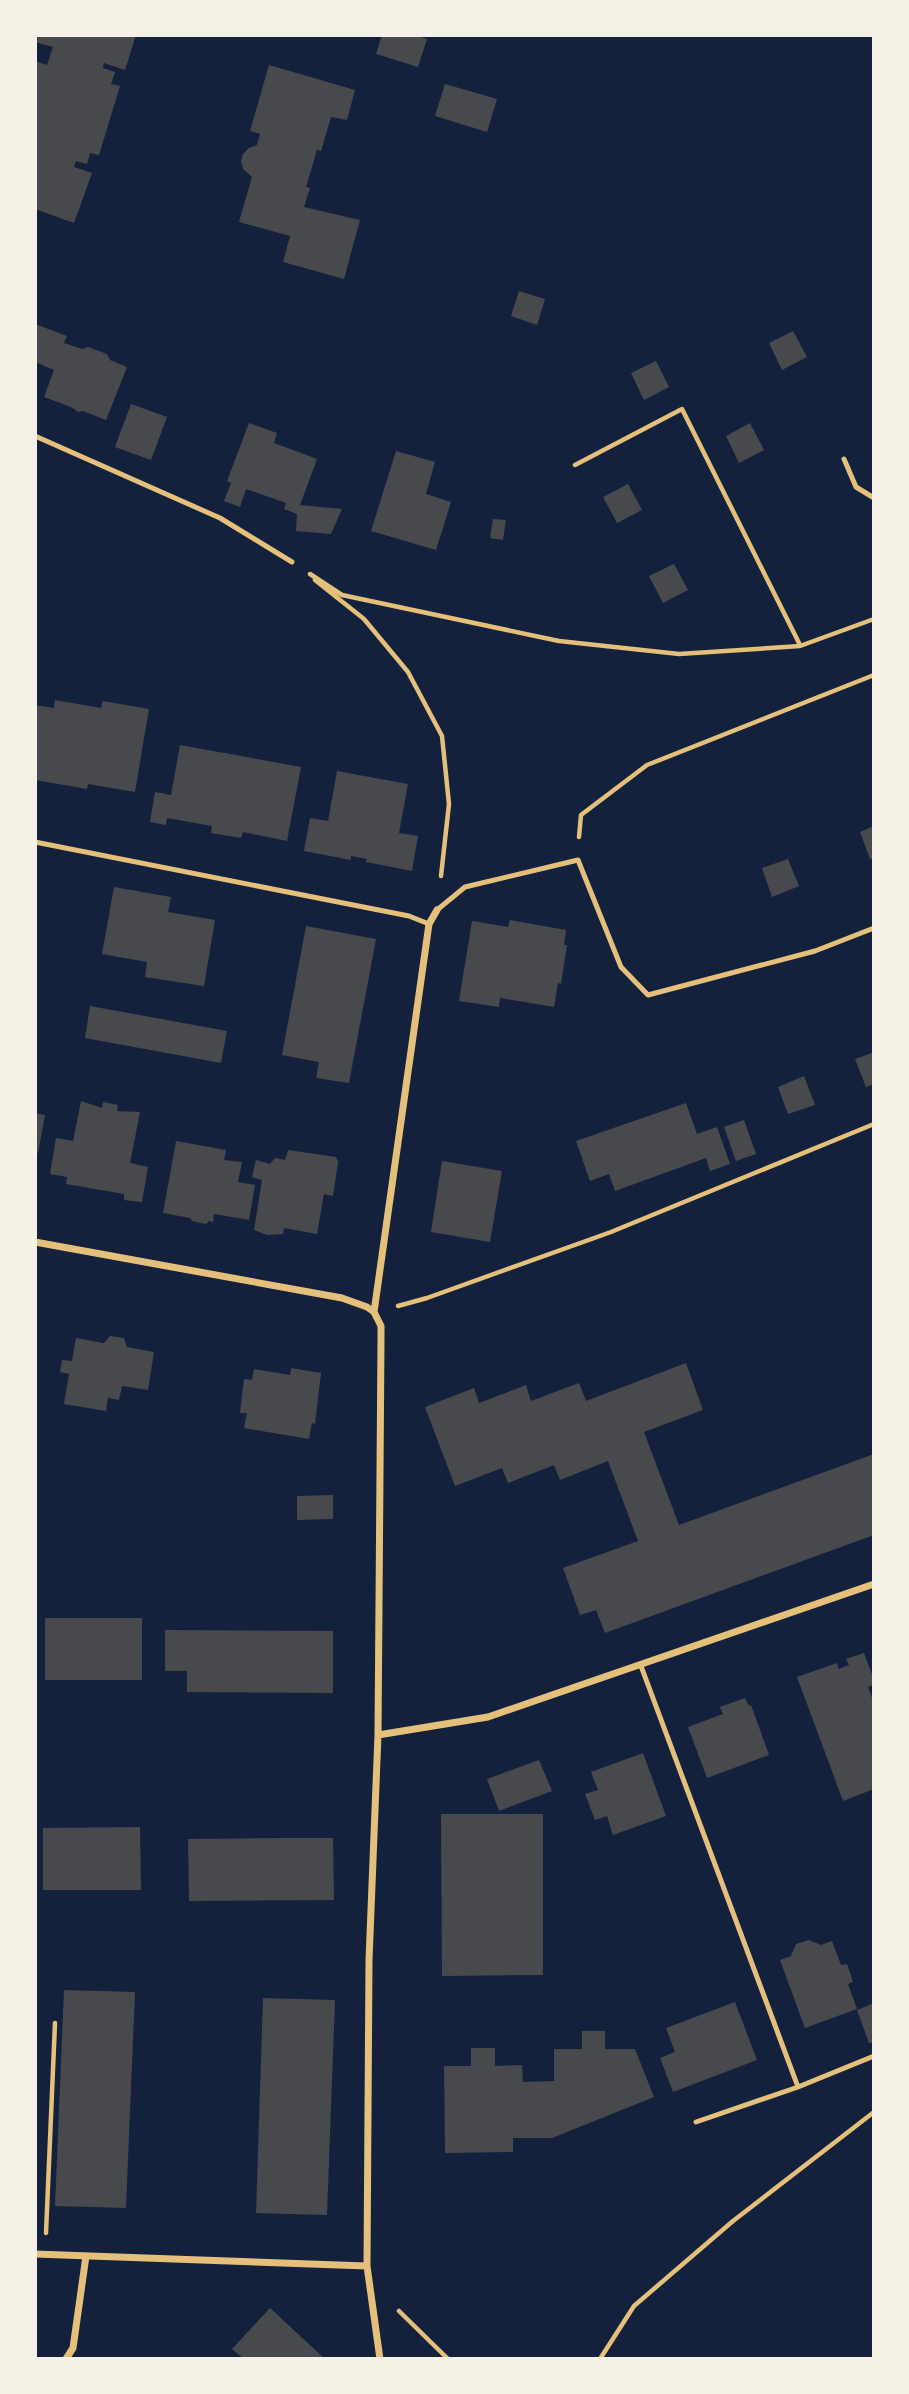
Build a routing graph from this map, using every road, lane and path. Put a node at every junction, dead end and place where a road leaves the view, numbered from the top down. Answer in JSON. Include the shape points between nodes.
{"nodes":[{"id":1,"x":35,"y":436,"type":"edge"},
{"id":2,"x":844,"y":459,"type":"dead end"},
{"id":3,"x":575,"y":464,"type":"dead end"},
{"id":4,"x":874,"y":498,"type":"edge"},
{"id":5,"x":292,"y":562,"type":"junction"},
{"id":6,"x":874,"y":619,"type":"edge"},
{"id":7,"x":800,"y":646,"type":"junction"},
{"id":8,"x":874,"y":675,"type":"edge"},
{"id":9,"x":35,"y":842,"type":"edge"},
{"id":10,"x":578,"y":860,"type":"junction"},
{"id":11,"x":437,"y":910,"type":"junction"},
{"id":12,"x":429,"y":924,"type":"junction"},
{"id":13,"x":874,"y":928,"type":"edge"},
{"id":14,"x":874,"y":1124,"type":"edge"},
{"id":15,"x":35,"y":1242,"type":"edge"},
{"id":16,"x":374,"y":1312,"type":"junction"},
{"id":17,"x":874,"y":1584,"type":"edge"},
{"id":18,"x":641,"y":1666,"type":"junction"},
{"id":19,"x":378,"y":1735,"type":"junction"},
{"id":20,"x":55,"y":2023,"type":"dead end"},
{"id":21,"x":874,"y":2056,"type":"edge"},
{"id":22,"x":798,"y":2087,"type":"junction"},
{"id":23,"x":874,"y":2112,"type":"edge"},
{"id":24,"x":696,"y":2122,"type":"dead end"},
{"id":25,"x":35,"y":2254,"type":"edge"},
{"id":26,"x":45,"y":2255,"type":"junction"},
{"id":27,"x":86,"y":2256,"type":"junction"},
{"id":28,"x":367,"y":2266,"type":"junction"},
{"id":29,"x":368,"y":2281,"type":"junction"},
{"id":30,"x":66,"y":2359,"type":"edge"},
{"id":31,"x":380,"y":2359,"type":"edge"},
{"id":32,"x":448,"y":2359,"type":"edge"},
{"id":33,"x":600,"y":2359,"type":"edge"}],
"edges":[{"from":1,"to":5,"type":"lane","via":[[220,518]]},
{"from":2,"to":4,"type":"lane","via":[[856,487]]},
{"from":3,"to":7,"type":"path","via":[[682,409]]},
{"from":5,"to":7,"type":"path","via":[[342,595],[559,640],[679,654]]},
{"from":5,"to":11,"type":"path","via":[[364,620],[408,672],[442,736],[449,804]]},
{"from":6,"to":7,"type":"path"},
{"from":8,"to":10,"type":"path","via":[[647,765],[581,815]]},
{"from":9,"to":12,"type":"lane","via":[[408,916]]},
{"from":10,"to":11,"type":"lane","via":[[466,887]]},
{"from":10,"to":13,"type":"lane","via":[[621,967],[648,995],[815,951]]},
{"from":11,"to":12,"type":"street"},
{"from":12,"to":16,"type":"street"},
{"from":14,"to":16,"type":"path","via":[[611,1232],[427,1298]]},
{"from":15,"to":16,"type":"street","via":[[342,1298]]},
{"from":16,"to":19,"type":"street","via":[[381,1326]]},
{"from":17,"to":18,"type":"street"},
{"from":18,"to":19,"type":"street","via":[[488,1717]]},
{"from":18,"to":22,"type":"lane"},
{"from":19,"to":28,"type":"street","via":[[369,1960]]},
{"from":20,"to":26,"type":"path"},
{"from":21,"to":22,"type":"lane"},
{"from":22,"to":24,"type":"lane"},
{"from":23,"to":33,"type":"path","via":[[733,2221],[634,2306]]},
{"from":25,"to":26,"type":"street"},
{"from":26,"to":27,"type":"street"},
{"from":27,"to":28,"type":"street"},
{"from":27,"to":30,"type":"street","via":[[73,2348]]},
{"from":28,"to":29,"type":"street"},
{"from":29,"to":31,"type":"street"},
{"from":29,"to":32,"type":"path"}]}
